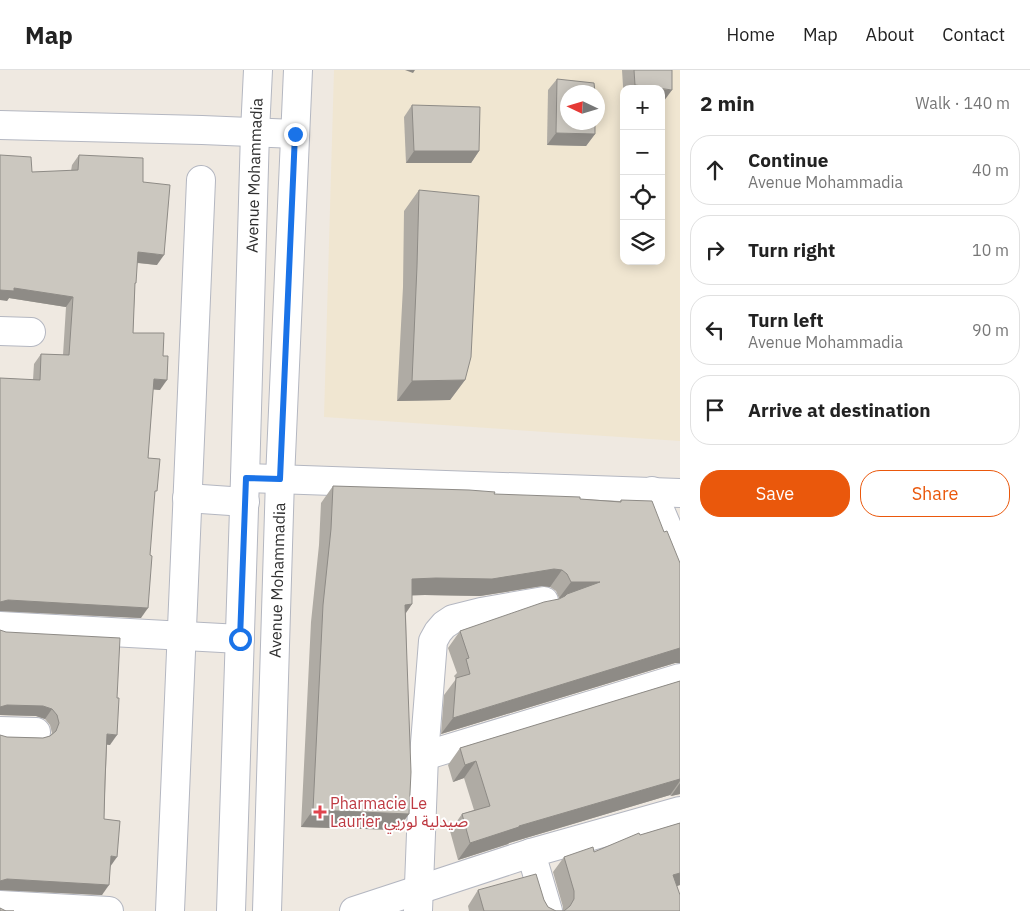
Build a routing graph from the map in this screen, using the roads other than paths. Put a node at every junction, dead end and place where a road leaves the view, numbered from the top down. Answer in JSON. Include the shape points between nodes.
{"nodes":[{"id":1,"x":258,"y":70,"type":"edge"},
{"id":2,"x":298,"y":70,"type":"edge"},
{"id":3,"x":0,"y":125,"type":"edge"},
{"id":4,"x":255,"y":132,"type":"junction"},
{"id":5,"x":295,"y":134,"type":"junction"},
{"id":6,"x":201,"y":180,"type":"dead end"},
{"id":7,"x":0,"y":332,"type":"edge"},
{"id":8,"x":31,"y":332,"type":"dead end"},
{"id":9,"x":280,"y":479,"type":"junction"},
{"id":10,"x":245,"y":490,"type":"junction"},
{"id":11,"x":652,"y":491,"type":"junction"},
{"id":12,"x":680,"y":493,"type":"edge"},
{"id":13,"x":187,"y":498,"type":"junction"},
{"id":14,"x":680,"y":557,"type":"edge"},
{"id":15,"x":544,"y":602,"type":"edge"},
{"id":16,"x":0,"y":626,"type":"edge"},
{"id":17,"x":182,"y":636,"type":"junction"},
{"id":18,"x":240,"y":639,"type":"junction"},
{"id":19,"x":680,"y":678,"type":"edge"},
{"id":20,"x":0,"y":731,"type":"edge"},
{"id":21,"x":36,"y":732,"type":"dead end"},
{"id":22,"x":424,"y":756,"type":"junction"},
{"id":23,"x":680,"y":811,"type":"edge"},
{"id":24,"x":531,"y":853,"type":"junction"},
{"id":25,"x":419,"y":900,"type":"edge"},
{"id":26,"x":0,"y":905,"type":"edge"},
{"id":27,"x":110,"y":911,"type":"edge"},
{"id":28,"x":170,"y":911,"type":"edge"},
{"id":29,"x":231,"y":911,"type":"edge"},
{"id":30,"x":267,"y":911,"type":"edge"},
{"id":31,"x":354,"y":911,"type":"edge"},
{"id":32,"x":548,"y":911,"type":"edge"}],
"edges":[{"from":1,"to":4,"type":"street","name":"Avenue Mohammadia"},
{"from":2,"to":5,"type":"street","name":"Avenue Mohammadia"},
{"from":3,"to":4,"type":"street"},
{"from":4,"to":5,"type":"street"},
{"from":4,"to":10,"type":"street","name":"Avenue Mohammadia"},
{"from":5,"to":9,"type":"street","name":"Avenue Mohammadia"},
{"from":6,"to":13,"type":"street"},
{"from":7,"to":8,"type":"street"},
{"from":9,"to":10,"type":"street"},
{"from":9,"to":11,"type":"street"},
{"from":9,"to":30,"type":"street","name":"Avenue Mohammadia"},
{"from":10,"to":13,"type":"street"},
{"from":10,"to":18,"type":"street","name":"Avenue Mohammadia"},
{"from":11,"to":12,"type":"street"},
{"from":11,"to":14,"type":"street"},
{"from":13,"to":17,"type":"street"},
{"from":15,"to":22,"type":"street","via":[[453,619],[438,632],[433,641]]},
{"from":16,"to":17,"type":"street"},
{"from":17,"to":18,"type":"street"},
{"from":17,"to":28,"type":"street"},
{"from":18,"to":29,"type":"street","name":"Avenue Mohammadia"},
{"from":19,"to":22,"type":"street"},
{"from":20,"to":21,"type":"street"},
{"from":22,"to":25,"type":"street"},
{"from":23,"to":24,"type":"street"},
{"from":24,"to":25,"type":"street"},
{"from":24,"to":32,"type":"street"},
{"from":25,"to":31,"type":"street"},
{"from":26,"to":27,"type":"street"}]}
